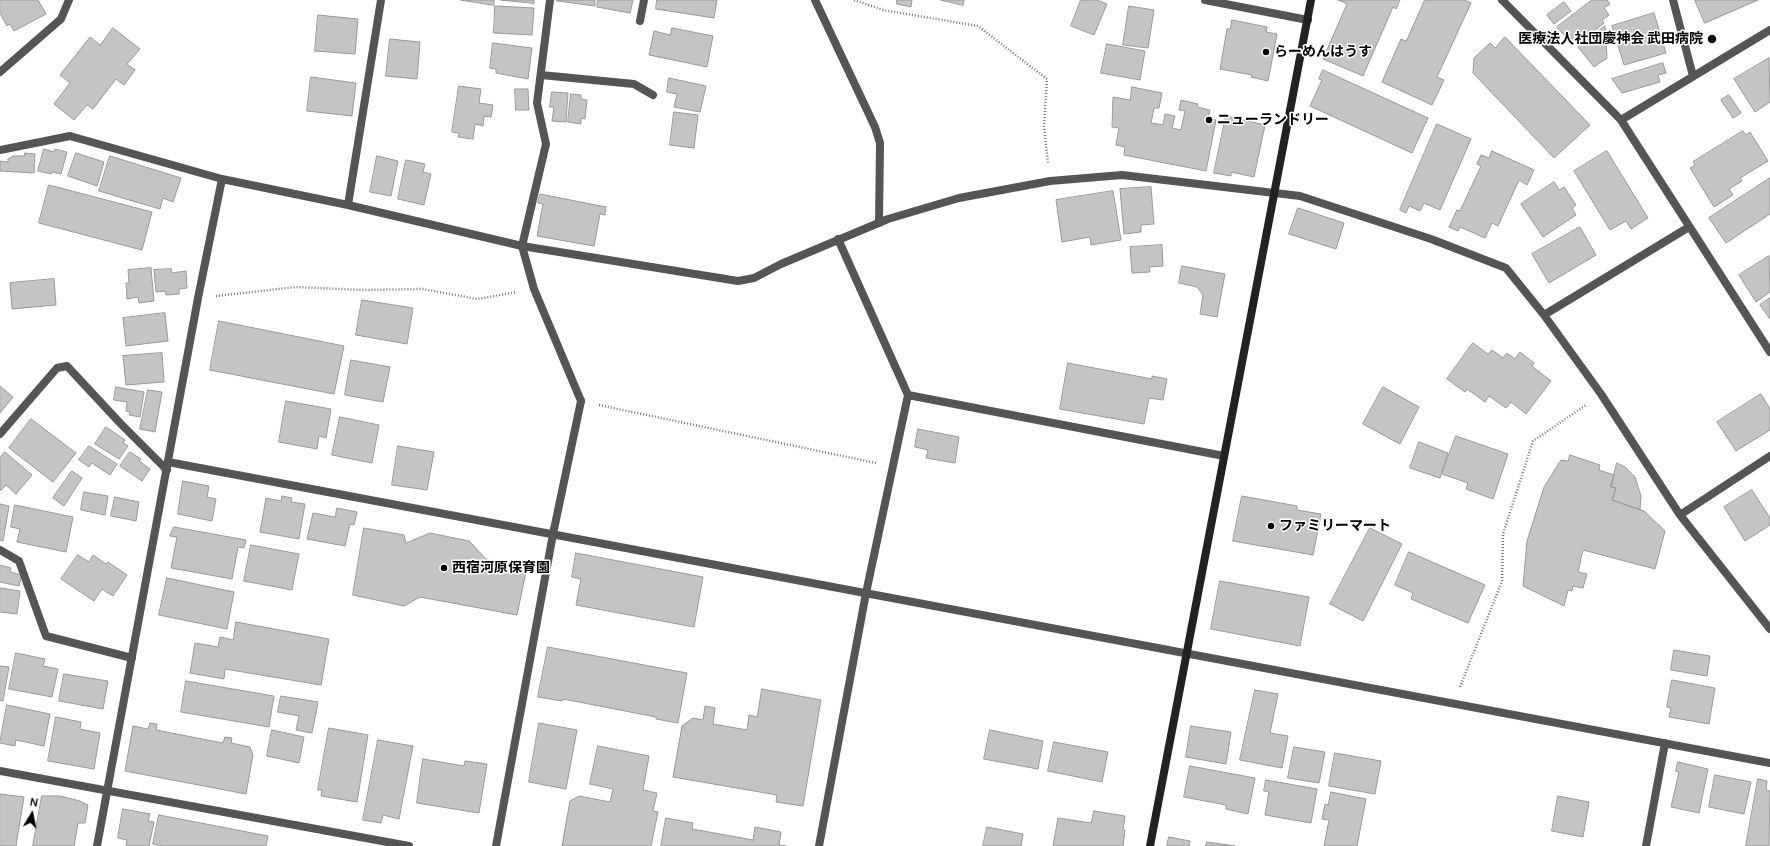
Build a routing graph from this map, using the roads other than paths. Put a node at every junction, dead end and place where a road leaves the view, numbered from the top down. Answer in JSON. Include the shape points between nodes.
{"nodes":[{"id":1,"x":381,"y":0,"type":"edge"},
{"id":2,"x":550,"y":0,"type":"edge"},
{"id":3,"x":644,"y":0,"type":"edge"},
{"id":4,"x":815,"y":0,"type":"edge"},
{"id":5,"x":1205,"y":0,"type":"edge"},
{"id":6,"x":1311,"y":0,"type":"edge"},
{"id":7,"x":1502,"y":0,"type":"edge"},
{"id":8,"x":1673,"y":0,"type":"edge"},
{"id":9,"x":68,"y":1,"type":"edge"},
{"id":10,"x":1308,"y":20,"type":"junction"},
{"id":11,"x":640,"y":21,"type":"dead end"},
{"id":12,"x":1770,"y":30,"type":"edge"},
{"id":13,"x":0,"y":72,"type":"edge"},
{"id":14,"x":541,"y":75,"type":"junction"},
{"id":15,"x":1693,"y":76,"type":"junction"},
{"id":16,"x":653,"y":95,"type":"dead end"},
{"id":17,"x":1621,"y":120,"type":"junction"},
{"id":18,"x":0,"y":150,"type":"edge"},
{"id":19,"x":222,"y":179,"type":"junction"},
{"id":20,"x":1274,"y":193,"type":"junction"},
{"id":21,"x":348,"y":205,"type":"junction"},
{"id":22,"x":879,"y":223,"type":"junction"},
{"id":23,"x":1689,"y":227,"type":"junction"},
{"id":24,"x":838,"y":238,"type":"junction"},
{"id":25,"x":522,"y":246,"type":"junction"},
{"id":26,"x":1544,"y":315,"type":"junction"},
{"id":27,"x":1770,"y":352,"type":"edge"},
{"id":28,"x":908,"y":395,"type":"junction"},
{"id":29,"x":0,"y":434,"type":"edge"},
{"id":30,"x":1224,"y":456,"type":"junction"},
{"id":31,"x":1770,"y":456,"type":"edge"},
{"id":32,"x":168,"y":466,"type":"junction"},
{"id":33,"x":1680,"y":515,"type":"junction"},
{"id":34,"x":553,"y":534,"type":"junction"},
{"id":35,"x":0,"y":550,"type":"edge"},
{"id":36,"x":866,"y":593,"type":"junction"},
{"id":37,"x":1770,"y":629,"type":"edge"},
{"id":38,"x":1187,"y":653,"type":"junction"},
{"id":39,"x":132,"y":658,"type":"junction"},
{"id":40,"x":1665,"y":743,"type":"junction"},
{"id":41,"x":1770,"y":763,"type":"edge"},
{"id":42,"x":0,"y":771,"type":"edge"},
{"id":43,"x":108,"y":791,"type":"junction"},
{"id":44,"x":97,"y":846,"type":"edge"},
{"id":45,"x":409,"y":846,"type":"edge"},
{"id":46,"x":496,"y":846,"type":"edge"},
{"id":47,"x":818,"y":846,"type":"edge"},
{"id":48,"x":1150,"y":846,"type":"edge"},
{"id":49,"x":1646,"y":846,"type":"edge"}],
"edges":[{"from":1,"to":21,"type":"street"},
{"from":2,"to":14,"type":"street"},
{"from":3,"to":11,"type":"street"},
{"from":4,"to":22,"type":"street","via":[[875,127],[880,143]]},
{"from":5,"to":10,"type":"street"},
{"from":6,"to":10,"type":"street"},
{"from":7,"to":17,"type":"street"},
{"from":8,"to":15,"type":"street"},
{"from":9,"to":13,"type":"street","via":[[61,19]]},
{"from":10,"to":20,"type":"street"},
{"from":12,"to":15,"type":"street"},
{"from":14,"to":16,"type":"street","via":[[634,84]]},
{"from":14,"to":25,"type":"street","via":[[537,103],[546,144]]},
{"from":15,"to":17,"type":"street"},
{"from":17,"to":23,"type":"street"},
{"from":18,"to":19,"type":"street","via":[[70,136]]},
{"from":19,"to":21,"type":"street"},
{"from":19,"to":32,"type":"street"},
{"from":20,"to":22,"type":"street","via":[[1122,175],[1050,181],[959,198]]},
{"from":20,"to":26,"type":"street","via":[[1300,196],[1431,239],[1506,268]]},
{"from":20,"to":30,"type":"street"},
{"from":21,"to":25,"type":"street"},
{"from":22,"to":24,"type":"street"},
{"from":23,"to":26,"type":"street"},
{"from":23,"to":27,"type":"street"},
{"from":24,"to":25,"type":"street","via":[[754,278],[738,281]]},
{"from":24,"to":28,"type":"street"},
{"from":25,"to":34,"type":"street","via":[[534,289],[581,401]]},
{"from":26,"to":33,"type":"street","via":[[1601,394]]},
{"from":28,"to":30,"type":"street"},
{"from":28,"to":36,"type":"street"},
{"from":29,"to":32,"type":"street","via":[[57,368],[67,366],[120,423]]},
{"from":30,"to":38,"type":"street"},
{"from":31,"to":33,"type":"street"},
{"from":32,"to":34,"type":"street"},
{"from":32,"to":39,"type":"street"},
{"from":33,"to":37,"type":"street"},
{"from":34,"to":36,"type":"street"},
{"from":34,"to":46,"type":"street"},
{"from":35,"to":39,"type":"street","via":[[19,561],[46,636]]},
{"from":36,"to":38,"type":"street"},
{"from":36,"to":47,"type":"street"},
{"from":38,"to":40,"type":"street"},
{"from":38,"to":48,"type":"street"},
{"from":39,"to":43,"type":"street"},
{"from":40,"to":41,"type":"street"},
{"from":40,"to":49,"type":"street"},
{"from":42,"to":43,"type":"street"},
{"from":43,"to":44,"type":"street"},
{"from":43,"to":45,"type":"street"}]}
